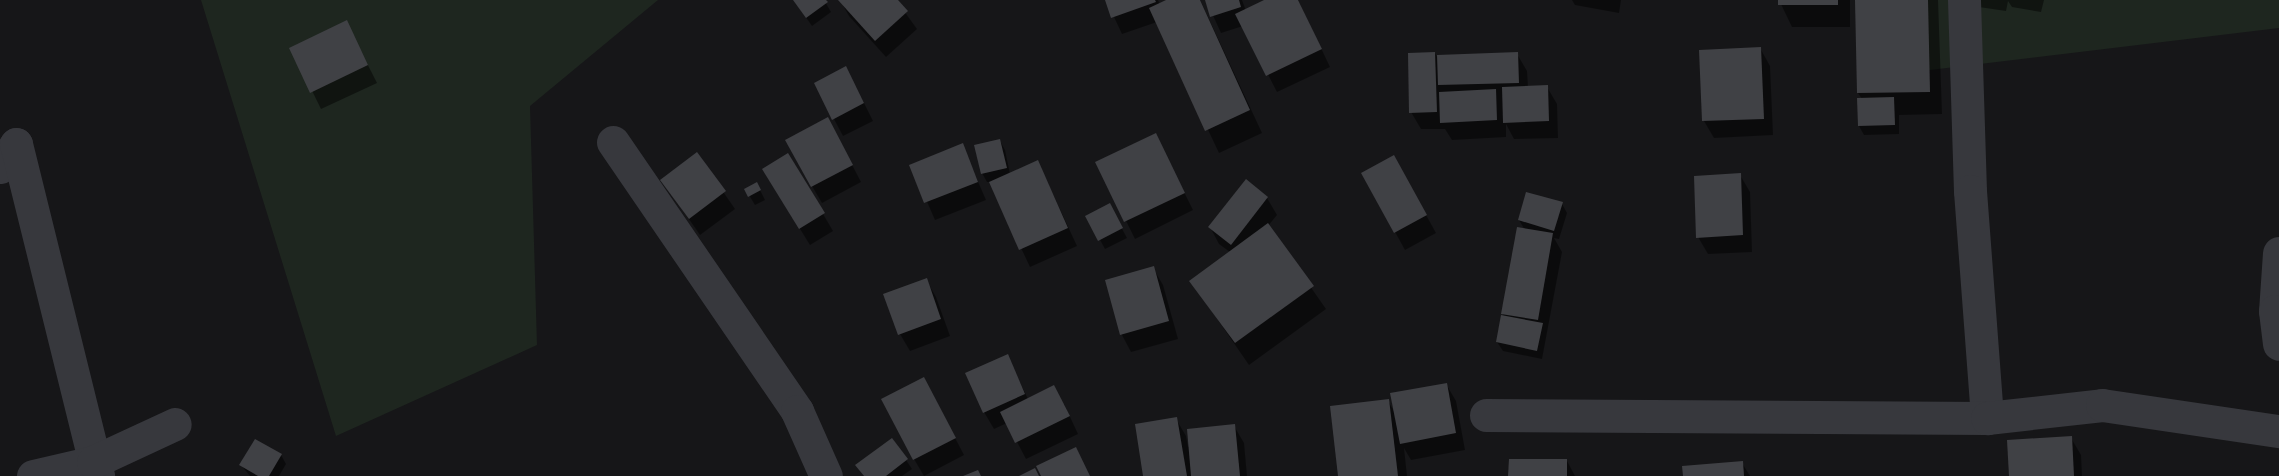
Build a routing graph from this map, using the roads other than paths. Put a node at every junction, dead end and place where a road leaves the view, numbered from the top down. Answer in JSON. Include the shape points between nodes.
{"nodes":[{"id":1,"x":1964,"y":0,"type":"edge"},
{"id":2,"x":613,"y":142,"type":"dead end"},
{"id":3,"x":0,"y":167,"type":"edge"},
{"id":4,"x":2279,"y":253,"type":"edge"},
{"id":5,"x":2279,"y":344,"type":"edge"},
{"id":6,"x":1486,"y":415,"type":"dead end"},
{"id":7,"x":1987,"y":418,"type":"junction"},
{"id":8,"x":176,"y":424,"type":"dead end"},
{"id":9,"x":2279,"y":431,"type":"edge"},
{"id":10,"x":96,"y":469,"type":"edge"},
{"id":11,"x":33,"y":476,"type":"edge"},
{"id":12,"x":826,"y":476,"type":"edge"}],
"edges":[{"from":1,"to":7,"type":"street","via":[[1970,190]]},
{"from":2,"to":12,"type":"street","via":[[796,411]]},
{"from":3,"to":10,"type":"street","via":[[16,144]]},
{"from":4,"to":5,"type":"street","via":[[2275,311]]},
{"from":6,"to":7,"type":"street"},
{"from":7,"to":9,"type":"street","via":[[2102,405]]},
{"from":8,"to":10,"type":"street"},
{"from":10,"to":11,"type":"street"}]}
